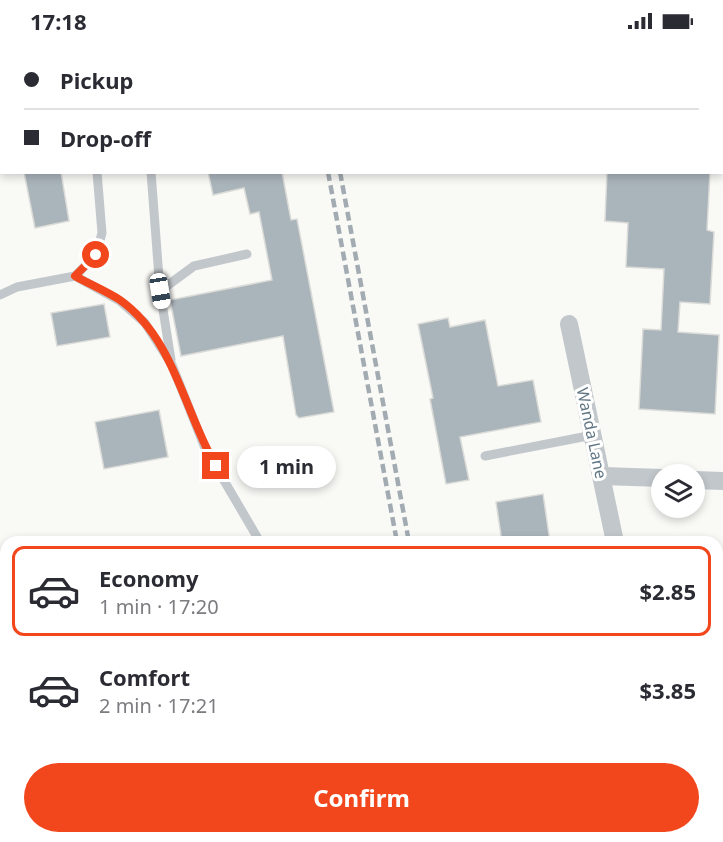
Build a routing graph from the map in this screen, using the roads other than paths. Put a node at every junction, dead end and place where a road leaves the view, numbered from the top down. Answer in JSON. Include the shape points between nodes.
{"nodes":[{"id":1,"x":97,"y":174,"type":"edge"},
{"id":2,"x":151,"y":174,"type":"edge"},
{"id":3,"x":247,"y":254,"type":"dead end"},
{"id":4,"x":75,"y":276,"type":"junction"},
{"id":5,"x":160,"y":291,"type":"junction"},
{"id":6,"x":0,"y":295,"type":"edge"},
{"id":7,"x":569,"y":324,"type":"dead end"},
{"id":8,"x":172,"y":365,"type":"junction"},
{"id":9,"x":593,"y":435,"type":"junction"},
{"id":10,"x":486,"y":456,"type":"dead end"},
{"id":11,"x":602,"y":476,"type":"junction"},
{"id":12,"x":651,"y":478,"type":"edge"},
{"id":13,"x":705,"y":480,"type":"edge"},
{"id":14,"x":723,"y":481,"type":"edge"},
{"id":15,"x":256,"y":536,"type":"edge"},
{"id":16,"x":614,"y":536,"type":"edge"}],
"edges":[{"from":1,"to":4,"type":"lane","via":[[102,232],[96,255]]},
{"from":2,"to":5,"type":"lane"},
{"from":3,"to":5,"type":"lane","via":[[194,266]]},
{"from":4,"to":6,"type":"lane","via":[[17,287]]},
{"from":4,"to":8,"type":"lane","via":[[120,301],[145,323]]},
{"from":5,"to":8,"type":"lane"},
{"from":7,"to":9,"type":"street","name":"Wanda Lane"},
{"from":8,"to":15,"type":"lane","via":[[205,448]]},
{"from":9,"to":10,"type":"lane"},
{"from":9,"to":11,"type":"street","name":"Wanda Lane"},
{"from":11,"to":12,"type":"street"},
{"from":11,"to":16,"type":"street","name":"Wanda Lane"},
{"from":13,"to":14,"type":"street"}]}
